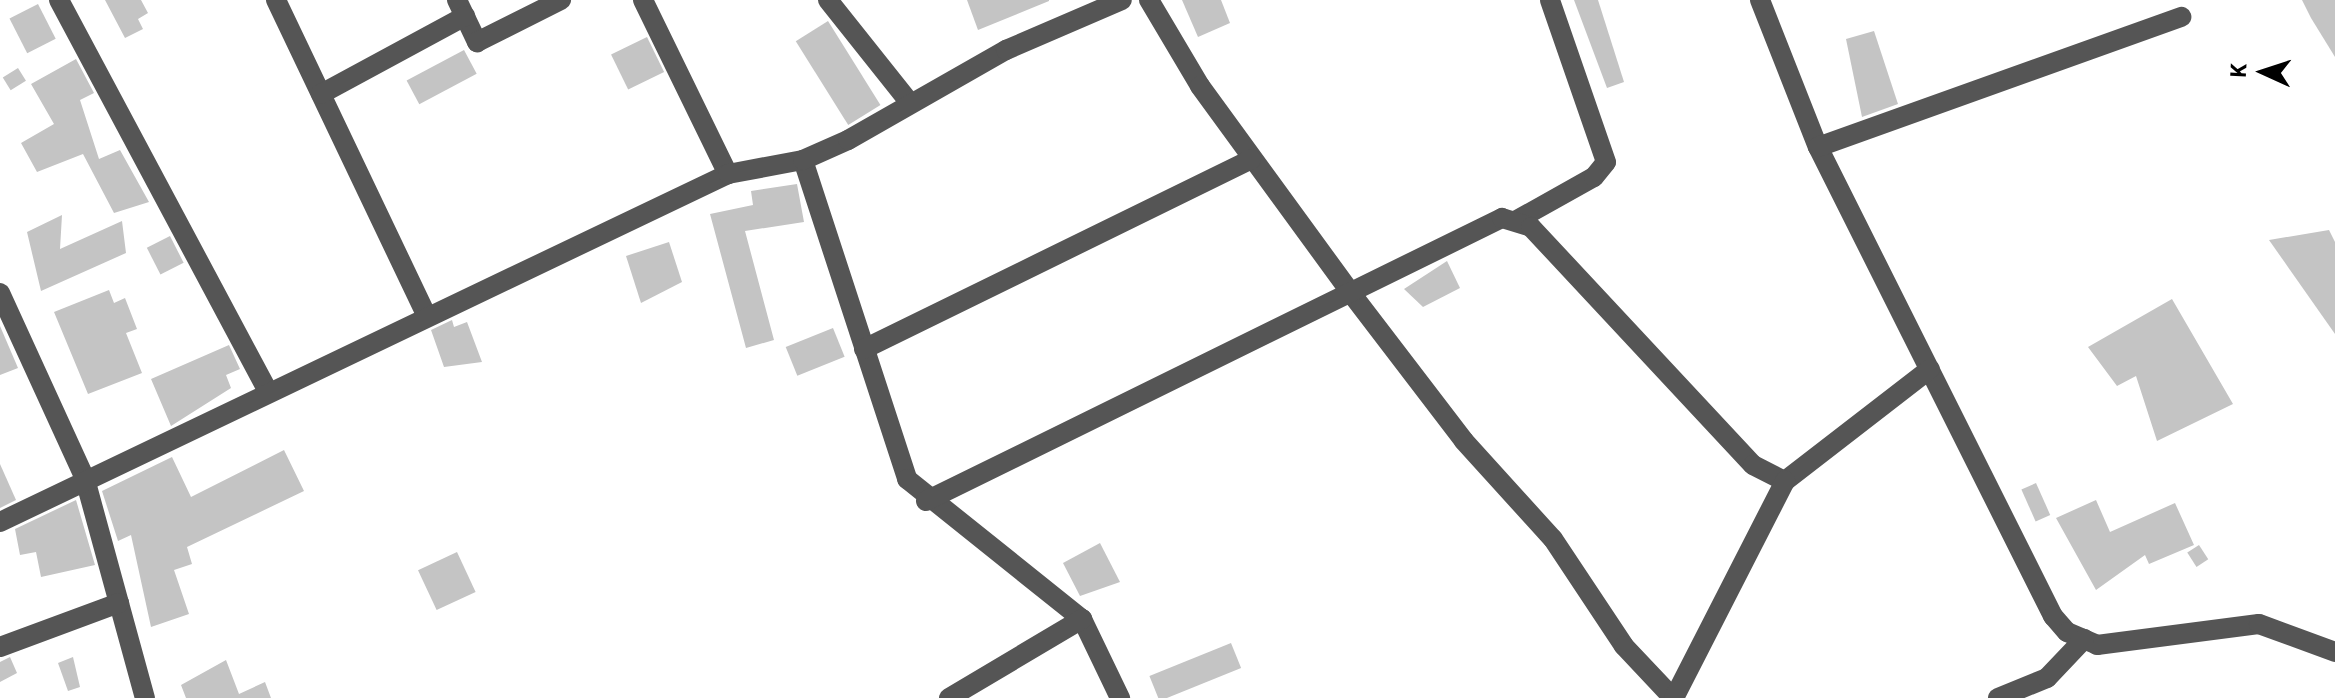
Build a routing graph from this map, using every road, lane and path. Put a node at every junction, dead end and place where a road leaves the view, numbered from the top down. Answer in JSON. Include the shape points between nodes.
{"nodes":[{"id":1,"x":59,"y":0,"type":"edge"},
{"id":2,"x":276,"y":0,"type":"edge"},
{"id":3,"x":561,"y":0,"type":"edge"},
{"id":4,"x":643,"y":0,"type":"edge"},
{"id":5,"x":828,"y":0,"type":"edge"},
{"id":6,"x":1122,"y":0,"type":"edge"},
{"id":7,"x":1149,"y":0,"type":"edge"},
{"id":8,"x":1550,"y":0,"type":"edge"},
{"id":9,"x":1760,"y":0,"type":"edge"},
{"id":10,"x":461,"y":8,"type":"edge"},
{"id":11,"x":2181,"y":17,"type":"dead end"},
{"id":12,"x":321,"y":94,"type":"junction"},
{"id":13,"x":910,"y":103,"type":"junction"},
{"id":14,"x":1818,"y":147,"type":"junction"},
{"id":15,"x":1251,"y":159,"type":"junction"},
{"id":16,"x":803,"y":160,"type":"junction"},
{"id":17,"x":728,"y":174,"type":"junction"},
{"id":18,"x":1517,"y":220,"type":"junction"},
{"id":19,"x":0,"y":293,"type":"edge"},
{"id":20,"x":1354,"y":297,"type":"junction"},
{"id":21,"x":426,"y":315,"type":"junction"},
{"id":22,"x":864,"y":349,"type":"junction"},
{"id":23,"x":1930,"y":369,"type":"junction"},
{"id":24,"x":268,"y":391,"type":"junction"},
{"id":25,"x":85,"y":479,"type":"junction"},
{"id":26,"x":1785,"y":481,"type":"junction"},
{"id":27,"x":926,"y":501,"type":"junction"},
{"id":28,"x":0,"y":522,"type":"edge"},
{"id":29,"x":119,"y":603,"type":"junction"},
{"id":30,"x":1082,"y":619,"type":"junction"},
{"id":31,"x":2084,"y":639,"type":"junction"},
{"id":32,"x":0,"y":647,"type":"edge"},
{"id":33,"x":2335,"y":652,"type":"edge"},
{"id":34,"x":145,"y":698,"type":"edge"},
{"id":35,"x":949,"y":698,"type":"edge"},
{"id":36,"x":1120,"y":698,"type":"edge"},
{"id":37,"x":1673,"y":698,"type":"edge"},
{"id":38,"x":1998,"y":698,"type":"edge"}],
"edges":[{"from":1,"to":24,"type":"street"},
{"from":2,"to":12,"type":"street"},
{"from":3,"to":10,"type":"street","via":[[477,42]]},
{"from":4,"to":17,"type":"street"},
{"from":5,"to":13,"type":"street"},
{"from":6,"to":13,"type":"street"},
{"from":7,"to":15,"type":"street"},
{"from":8,"to":18,"type":"street","via":[[1606,162],[1594,177]]},
{"from":9,"to":14,"type":"street"},
{"from":10,"to":12,"type":"street"},
{"from":11,"to":14,"type":"street"},
{"from":12,"to":21,"type":"street"},
{"from":13,"to":16,"type":"street"},
{"from":14,"to":23,"type":"street"},
{"from":15,"to":20,"type":"street"},
{"from":15,"to":22,"type":"street"},
{"from":16,"to":17,"type":"street"},
{"from":16,"to":22,"type":"street"},
{"from":17,"to":21,"type":"street"},
{"from":18,"to":20,"type":"street","via":[[1502,218],[1449,241]]},
{"from":18,"to":26,"type":"street","via":[[1575,269],[1753,465]]},
{"from":19,"to":25,"type":"street"},
{"from":20,"to":27,"type":"street"},
{"from":20,"to":37,"type":"street","via":[[1464,441],[1553,539],[1624,646]]},
{"from":21,"to":24,"type":"street"},
{"from":22,"to":27,"type":"street","via":[[907,479]]},
{"from":23,"to":26,"type":"street"},
{"from":23,"to":31,"type":"street","via":[[2053,616]]},
{"from":24,"to":25,"type":"street"},
{"from":25,"to":28,"type":"street"},
{"from":25,"to":29,"type":"street"},
{"from":26,"to":37,"type":"street"},
{"from":27,"to":30,"type":"street"},
{"from":29,"to":32,"type":"street"},
{"from":29,"to":34,"type":"street"},
{"from":30,"to":35,"type":"street"},
{"from":30,"to":36,"type":"street"},
{"from":31,"to":33,"type":"street","via":[[2097,645],[2259,624]]},
{"from":31,"to":38,"type":"street","via":[[2047,678]]}]}
